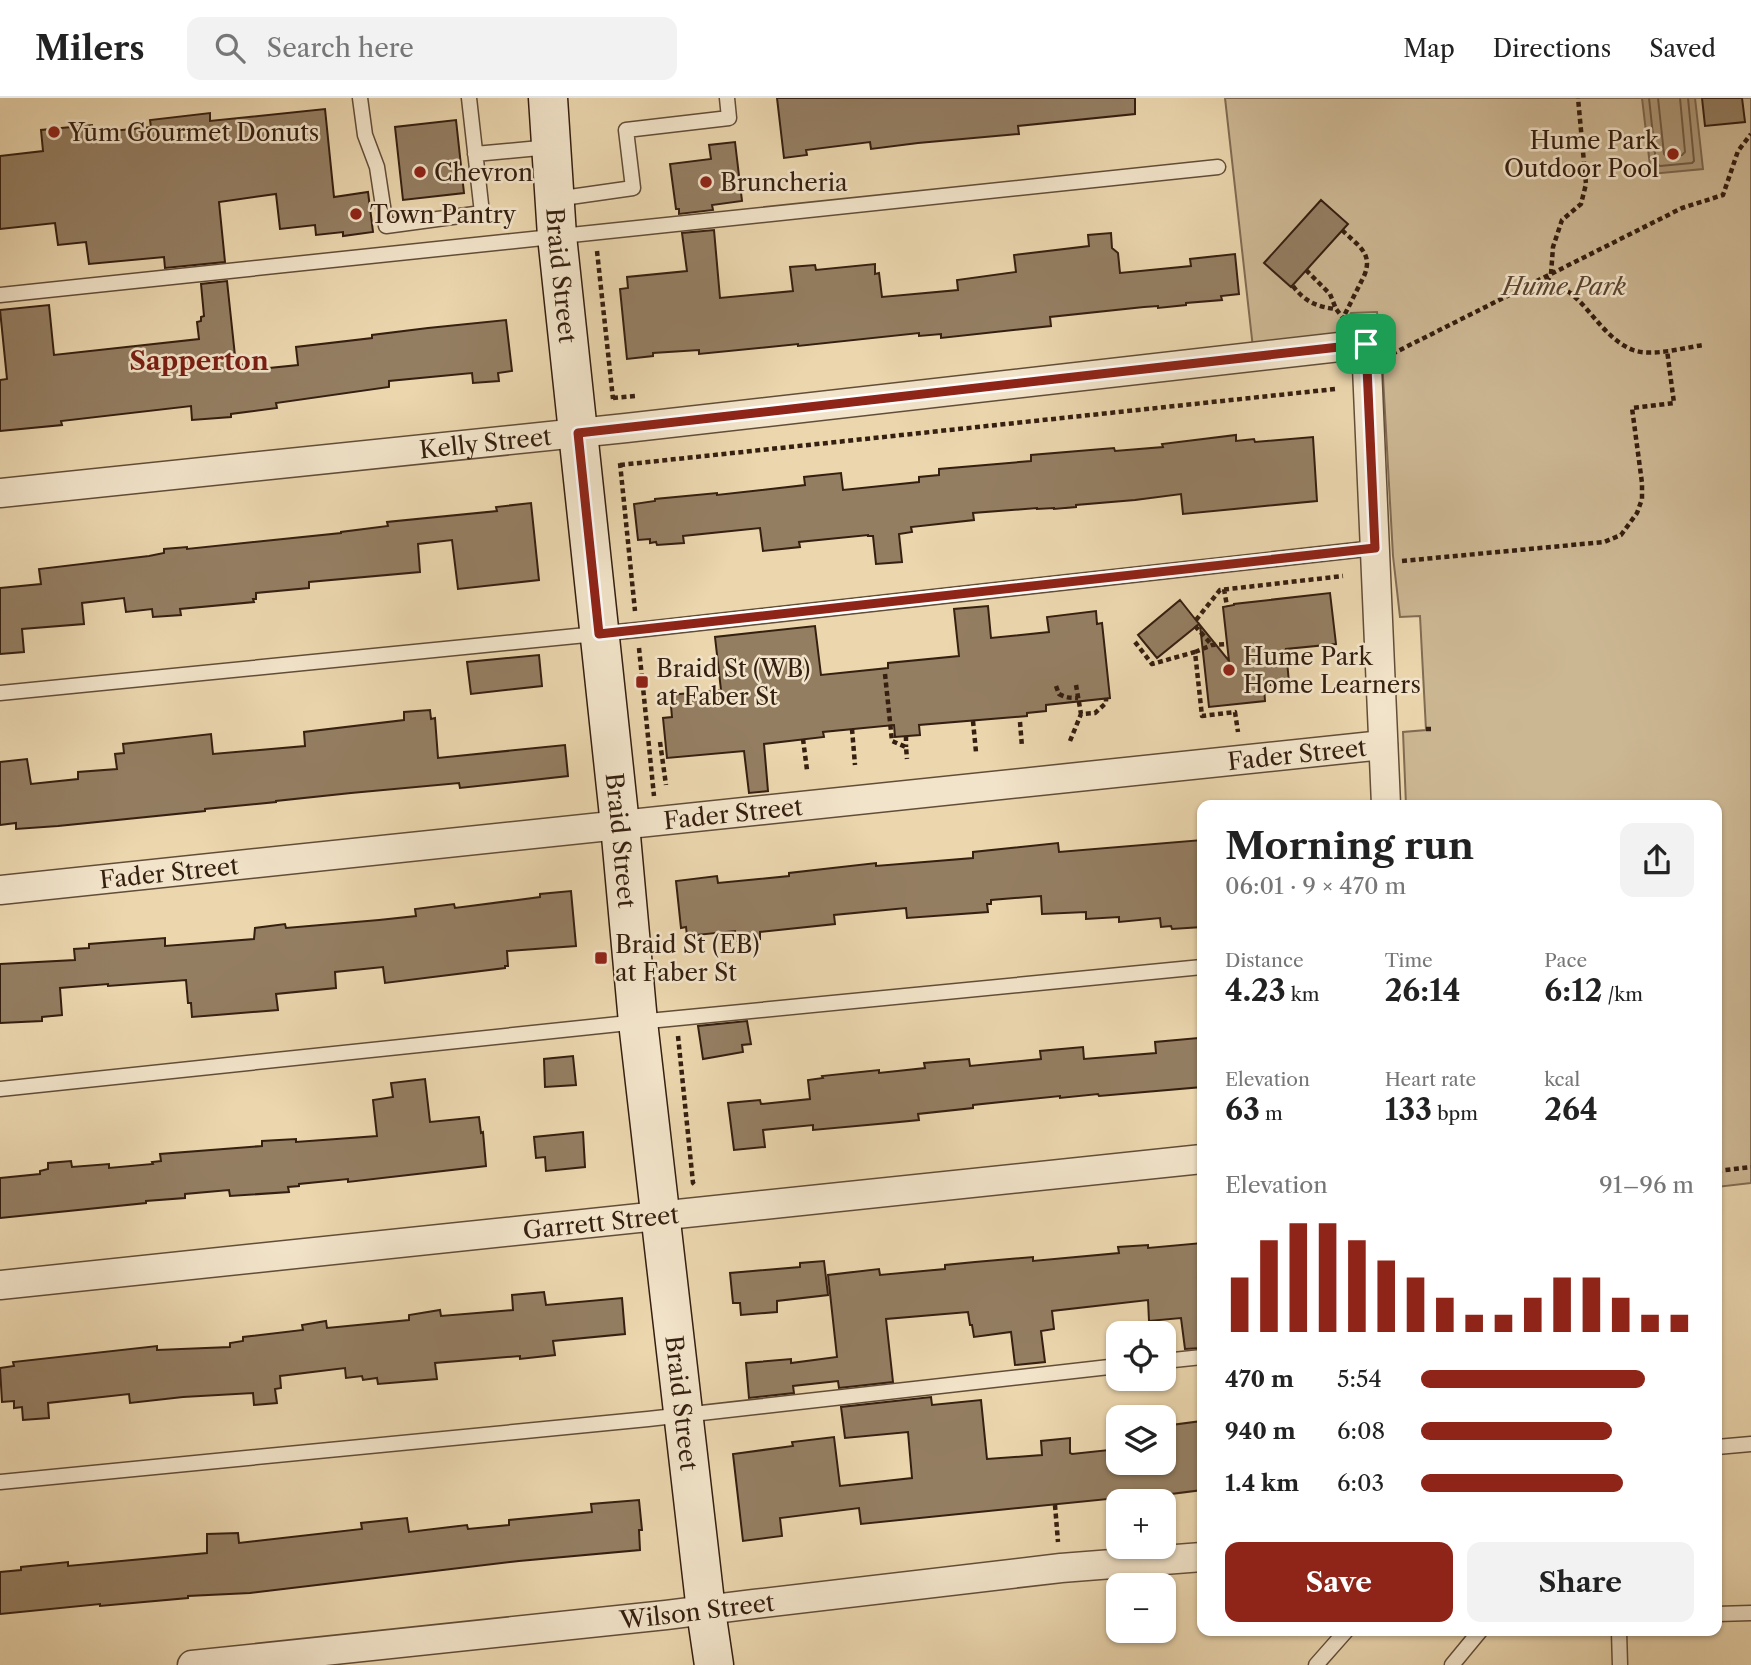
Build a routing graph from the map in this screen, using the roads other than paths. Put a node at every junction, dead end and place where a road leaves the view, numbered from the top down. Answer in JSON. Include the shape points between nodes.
{"nodes":[{"id":1,"x":360,"y":98,"type":"edge"},
{"id":2,"x":469,"y":98,"type":"edge"},
{"id":3,"x":548,"y":98,"type":"edge"},
{"id":4,"x":727,"y":98,"type":"edge"},
{"id":5,"x":552,"y":146,"type":"junction"},
{"id":6,"x":475,"y":154,"type":"junction"},
{"id":7,"x":1218,"y":167,"type":"dead end"},
{"id":8,"x":556,"y":199,"type":"junction"},
{"id":9,"x":557,"y":236,"type":"junction"},
{"id":10,"x":0,"y":295,"type":"edge"},
{"id":11,"x":578,"y":433,"type":"junction"},
{"id":12,"x":0,"y":493,"type":"edge"},
{"id":13,"x":1384,"y":555,"type":"junction"},
{"id":14,"x":599,"y":634,"type":"junction"},
{"id":15,"x":0,"y":693,"type":"edge"},
{"id":16,"x":1384,"y":745,"type":"junction"},
{"id":17,"x":1386,"y":800,"type":"edge"},
{"id":18,"x":620,"y":825,"type":"junction"},
{"id":19,"x":0,"y":890,"type":"edge"},
{"id":20,"x":1197,"y":967,"type":"edge"},
{"id":21,"x":638,"y":1022,"type":"junction"},
{"id":22,"x":0,"y":1089,"type":"edge"},
{"id":23,"x":1197,"y":1160,"type":"edge"},
{"id":24,"x":661,"y":1216,"type":"junction"},
{"id":25,"x":0,"y":1285,"type":"edge"},
{"id":26,"x":1197,"y":1358,"type":"edge"},
{"id":27,"x":1176,"y":1360,"type":"edge"},
{"id":28,"x":1106,"y":1367,"type":"edge"},
{"id":29,"x":683,"y":1415,"type":"junction"},
{"id":30,"x":1751,"y":1444,"type":"edge"},
{"id":31,"x":1722,"y":1447,"type":"edge"},
{"id":32,"x":0,"y":1482,"type":"edge"},
{"id":33,"x":1197,"y":1557,"type":"edge"},
{"id":34,"x":706,"y":1611,"type":"junction"},
{"id":35,"x":1751,"y":1613,"type":"edge"},
{"id":36,"x":1722,"y":1614,"type":"edge"},
{"id":37,"x":1342,"y":1636,"type":"edge"},
{"id":38,"x":1476,"y":1636,"type":"edge"},
{"id":39,"x":1619,"y":1636,"type":"edge"},
{"id":40,"x":192,"y":1665,"type":"edge"},
{"id":41,"x":714,"y":1665,"type":"edge"},
{"id":42,"x":1316,"y":1665,"type":"edge"},
{"id":43,"x":1452,"y":1665,"type":"edge"},
{"id":44,"x":1620,"y":1665,"type":"edge"}],
"edges":[{"from":1,"to":6,"type":"lane","via":[[386,226],[482,213]]},
{"from":2,"to":6,"type":"lane"},
{"from":3,"to":5,"type":"main road","name":"Braid Street"},
{"from":4,"to":8,"type":"lane","via":[[729,118],[626,130],[634,188]]},
{"from":5,"to":6,"type":"lane"},
{"from":5,"to":8,"type":"main road","name":"Braid Street"},
{"from":7,"to":9,"type":"lane"},
{"from":8,"to":9,"type":"main road","name":"Braid Street"},
{"from":9,"to":10,"type":"lane"},
{"from":9,"to":11,"type":"main road","name":"Braid Street"},
{"from":11,"to":12,"type":"street","name":"Kelly Street"},
{"from":11,"to":13,"type":"street","name":"Kelly Street","via":[[1374,351]]},
{"from":11,"to":14,"type":"main road","name":"Braid Street"},
{"from":13,"to":14,"type":"lane"},
{"from":13,"to":16,"type":"street"},
{"from":14,"to":15,"type":"lane"},
{"from":14,"to":18,"type":"main road","name":"Braid Street"},
{"from":16,"to":17,"type":"street"},
{"from":16,"to":18,"type":"street","name":"Fader Street"},
{"from":18,"to":19,"type":"street","name":"Fader Street"},
{"from":18,"to":21,"type":"main road","name":"Braid Street"},
{"from":20,"to":21,"type":"lane"},
{"from":21,"to":22,"type":"lane"},
{"from":21,"to":24,"type":"main road","name":"Braid Street"},
{"from":23,"to":24,"type":"street","name":"Garrett Street"},
{"from":24,"to":25,"type":"street","name":"Garrett Street"},
{"from":24,"to":29,"type":"main road","name":"Braid Street"},
{"from":26,"to":27,"type":"lane"},
{"from":28,"to":29,"type":"lane"},
{"from":29,"to":32,"type":"lane"},
{"from":29,"to":34,"type":"main road","name":"Braid Street"},
{"from":30,"to":31,"type":"lane"},
{"from":33,"to":34,"type":"street","name":"Wilson Street","via":[[1060,1568]]},
{"from":34,"to":40,"type":"street","name":"Wilson Street"},
{"from":34,"to":41,"type":"main road","name":"Braid Street"},
{"from":35,"to":36,"type":"lane"},
{"from":37,"to":42,"type":"lane"},
{"from":38,"to":43,"type":"lane"},
{"from":39,"to":44,"type":"lane"}]}
